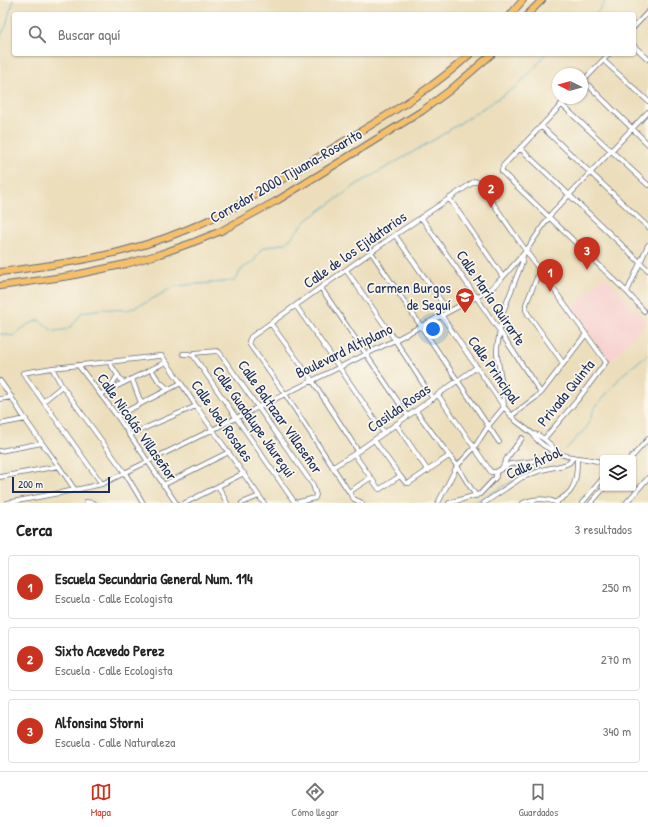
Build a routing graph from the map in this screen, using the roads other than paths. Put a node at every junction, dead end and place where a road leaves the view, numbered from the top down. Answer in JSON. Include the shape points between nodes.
{"nodes":[{"id":1,"x":523,"y":0,"type":"edge"},
{"id":2,"x":542,"y":0,"type":"edge"},
{"id":3,"x":513,"y":12,"type":"edge"},
{"id":4,"x":530,"y":12,"type":"edge"},
{"id":5,"x":647,"y":15,"type":"edge"},
{"id":6,"x":636,"y":25,"type":"edge"},
{"id":7,"x":636,"y":48,"type":"edge"},
{"id":8,"x":468,"y":56,"type":"edge"},
{"id":9,"x":490,"y":56,"type":"edge"},
{"id":10,"x":607,"y":56,"type":"edge"},
{"id":11,"x":648,"y":59,"type":"edge"},
{"id":12,"x":603,"y":60,"type":"junction"},
{"id":13,"x":588,"y":76,"type":"edge"},
{"id":14,"x":588,"y":87,"type":"edge"},
{"id":15,"x":648,"y":101,"type":"edge"},
{"id":16,"x":561,"y":104,"type":"joint"},
{"id":17,"x":648,"y":112,"type":"edge"},
{"id":18,"x":541,"y":126,"type":"junction"},
{"id":19,"x":632,"y":128,"type":"junction"},
{"id":20,"x":648,"y":144,"type":"edge"},
{"id":21,"x":520,"y":148,"type":"junction"},
{"id":22,"x":611,"y":150,"type":"junction"},
{"id":23,"x":590,"y":172,"type":"junction"},
{"id":24,"x":648,"y":185,"type":"edge"},
{"id":25,"x":569,"y":195,"type":"junction"},
{"id":26,"x":449,"y":198,"type":"junction"},
{"id":27,"x":422,"y":217,"type":"junction"},
{"id":28,"x":549,"y":217,"type":"junction"},
{"id":29,"x":648,"y":227,"type":"edge"},
{"id":30,"x":395,"y":235,"type":"junction"},
{"id":31,"x":648,"y":245,"type":"edge"},
{"id":32,"x":371,"y":252,"type":"junction"},
{"id":33,"x":525,"y":252,"type":"junction"},
{"id":34,"x":640,"y":262,"type":"junction"},
{"id":35,"x":346,"y":270,"type":"junction"},
{"id":36,"x":540,"y":270,"type":"junction"},
{"id":37,"x":648,"y":270,"type":"edge"},
{"id":38,"x":0,"y":272,"type":"edge"},
{"id":39,"x":503,"y":277,"type":"junction"},
{"id":40,"x":0,"y":286,"type":"edge"},
{"id":41,"x":321,"y":288,"type":"junction"},
{"id":42,"x":627,"y":292,"type":"junction"},
{"id":43,"x":476,"y":298,"type":"junction"},
{"id":44,"x":296,"y":306,"type":"junction"},
{"id":45,"x":448,"y":311,"type":"junction"},
{"id":46,"x":644,"y":311,"type":"dead end"},
{"id":47,"x":441,"y":315,"type":"junction"},
{"id":48,"x":271,"y":324,"type":"junction"},
{"id":49,"x":420,"y":326,"type":"junction"},
{"id":50,"x":499,"y":330,"type":"junction"},
{"id":51,"x":586,"y":334,"type":"junction"},
{"id":52,"x":394,"y":340,"type":"junction"},
{"id":53,"x":182,"y":354,"type":"dead end"},
{"id":54,"x":366,"y":354,"type":"junction"},
{"id":55,"x":193,"y":355,"type":"junction"},
{"id":56,"x":109,"y":362,"type":"junction"},
{"id":57,"x":166,"y":362,"type":"junction"},
{"id":58,"x":563,"y":363,"type":"junction"},
{"id":59,"x":78,"y":365,"type":"junction"},
{"id":60,"x":339,"y":367,"type":"junction"},
{"id":61,"x":477,"y":367,"type":"junction"},
{"id":62,"x":52,"y":368,"type":"junction"},
{"id":63,"x":151,"y":369,"type":"junction"},
{"id":64,"x":118,"y":375,"type":"junction"},
{"id":65,"x":132,"y":379,"type":"junction"},
{"id":66,"x":312,"y":380,"type":"junction"},
{"id":67,"x":0,"y":381,"type":"edge"},
{"id":68,"x":458,"y":381,"type":"junction"},
{"id":69,"x":123,"y":383,"type":"junction"},
{"id":70,"x":181,"y":383,"type":"junction"},
{"id":71,"x":62,"y":386,"type":"junction"},
{"id":72,"x":168,"y":389,"type":"junction"},
{"id":73,"x":108,"y":391,"type":"junction"},
{"id":74,"x":540,"y":392,"type":"junction"},
{"id":75,"x":101,"y":394,"type":"junction"},
{"id":76,"x":285,"y":394,"type":"junction"},
{"id":77,"x":438,"y":395,"type":"junction"},
{"id":78,"x":12,"y":397,"type":"junction"},
{"id":79,"x":433,"y":399,"type":"junction"},
{"id":80,"x":0,"y":400,"type":"edge"},
{"id":81,"x":44,"y":401,"type":"junction"},
{"id":82,"x":142,"y":403,"type":"junction"},
{"id":83,"x":196,"y":406,"type":"junction"},
{"id":84,"x":258,"y":407,"type":"junction"},
{"id":85,"x":504,"y":407,"type":"junction"},
{"id":86,"x":416,"y":410,"type":"junction"},
{"id":87,"x":117,"y":416,"type":"junction"},
{"id":88,"x":408,"y":416,"type":"junction"},
{"id":89,"x":511,"y":416,"type":"junction"},
{"id":90,"x":236,"y":417,"type":"junction"},
{"id":91,"x":26,"y":420,"type":"junction"},
{"id":92,"x":0,"y":424,"type":"edge"},
{"id":93,"x":396,"y":424,"type":"junction"},
{"id":94,"x":488,"y":425,"type":"junction"},
{"id":95,"x":213,"y":430,"type":"junction"},
{"id":96,"x":384,"y":433,"type":"junction"},
{"id":97,"x":533,"y":434,"type":"junction"},
{"id":98,"x":129,"y":435,"type":"junction"},
{"id":99,"x":522,"y":438,"type":"dead end"},
{"id":100,"x":544,"y":439,"type":"junction"},
{"id":101,"x":648,"y":439,"type":"edge"},
{"id":102,"x":374,"y":440,"type":"junction"},
{"id":103,"x":499,"y":442,"type":"dead end"},
{"id":104,"x":42,"y":443,"type":"junction"},
{"id":105,"x":474,"y":448,"type":"junction"},
{"id":106,"x":0,"y":451,"type":"edge"},
{"id":107,"x":229,"y":452,"type":"junction"},
{"id":108,"x":356,"y":452,"type":"junction"},
{"id":109,"x":556,"y":452,"type":"junction"},
{"id":110,"x":634,"y":455,"type":"edge"},
{"id":111,"x":449,"y":456,"type":"junction"},
{"id":112,"x":575,"y":458,"type":"junction"},
{"id":113,"x":147,"y":461,"type":"junction"},
{"id":114,"x":600,"y":462,"type":"edge"},
{"id":115,"x":59,"y":466,"type":"junction"},
{"id":116,"x":457,"y":466,"type":"junction"},
{"id":117,"x":333,"y":467,"type":"junction"},
{"id":118,"x":502,"y":468,"type":"junction"},
{"id":119,"x":428,"y":471,"type":"junction"},
{"id":120,"x":495,"y":472,"type":"junction"},
{"id":121,"x":124,"y":473,"type":"junction"},
{"id":122,"x":244,"y":473,"type":"junction"},
{"id":123,"x":400,"y":476,"type":"junction"},
{"id":124,"x":0,"y":477,"type":"edge"},
{"id":125,"x":370,"y":478,"type":"junction"},
{"id":126,"x":648,"y":478,"type":"edge"},
{"id":127,"x":600,"y":482,"type":"edge"},
{"id":128,"x":102,"y":484,"type":"junction"},
{"id":129,"x":163,"y":485,"type":"junction"},
{"id":130,"x":218,"y":486,"type":"junction"},
{"id":131,"x":74,"y":490,"type":"junction"},
{"id":132,"x":601,"y":491,"type":"edge"},
{"id":133,"x":349,"y":492,"type":"junction"},
{"id":134,"x":259,"y":496,"type":"junction"},
{"id":135,"x":476,"y":496,"type":"junction"},
{"id":136,"x":18,"y":502,"type":"edge"},
{"id":137,"x":86,"y":502,"type":"dead end"},
{"id":138,"x":439,"y":502,"type":"edge"},
{"id":139,"x":554,"y":502,"type":"edge"},
{"id":140,"x":7,"y":503,"type":"edge"},
{"id":141,"x":94,"y":503,"type":"edge"},
{"id":142,"x":144,"y":503,"type":"edge"},
{"id":143,"x":176,"y":503,"type":"edge"},
{"id":144,"x":185,"y":503,"type":"edge"},
{"id":145,"x":227,"y":503,"type":"edge"},
{"id":146,"x":242,"y":503,"type":"edge"},
{"id":147,"x":264,"y":503,"type":"edge"},
{"id":148,"x":295,"y":503,"type":"edge"},
{"id":149,"x":362,"y":503,"type":"edge"},
{"id":150,"x":448,"y":503,"type":"edge"},
{"id":151,"x":484,"y":503,"type":"edge"},
{"id":152,"x":524,"y":503,"type":"edge"},
{"id":153,"x":582,"y":503,"type":"edge"},
{"id":154,"x":591,"y":503,"type":"edge"},
{"id":155,"x":626,"y":503,"type":"edge"}],
"edges":[{"from":1,"to":3,"type":"highway"},
{"from":2,"to":4,"type":"highway"},
{"from":5,"to":6,"type":"street"},
{"from":7,"to":11,"type":"street"},
{"from":8,"to":38,"type":"highway","name":"Corredor 2000 Tijuana-Rosarito","via":[[406,103],[261,193],[210,220],[127,250],[68,263]]},
{"from":9,"to":40,"type":"highway","name":"Corredor 2000 Tijuana-Rosarito","via":[[422,111],[278,200],[221,231],[126,264],[70,276]]},
{"from":10,"to":12,"type":"street"},
{"from":12,"to":13,"type":"street"},
{"from":12,"to":15,"type":"street"},
{"from":14,"to":19,"type":"street"},
{"from":16,"to":18,"type":"street"},
{"from":16,"to":22,"type":"street"},
{"from":17,"to":19,"type":"street","name":"Boulevard Altiplano"},
{"from":18,"to":21,"type":"street"},
{"from":18,"to":23,"type":"street"},
{"from":19,"to":20,"type":"street"},
{"from":19,"to":22,"type":"street","name":"Boulevard Altiplano"},
{"from":21,"to":25,"type":"street"},
{"from":21,"to":28,"type":"street","via":[[503,166],[503,173]]},
{"from":22,"to":23,"type":"street","name":"Boulevard Altiplano"},
{"from":22,"to":24,"type":"street"},
{"from":23,"to":25,"type":"street","name":"Boulevard Altiplano"},
{"from":23,"to":29,"type":"street"},
{"from":25,"to":28,"type":"street","name":"Boulevard Altiplano"},
{"from":25,"to":34,"type":"street"},
{"from":26,"to":27,"type":"street","name":"Calle de los Ejidatarios"},
{"from":26,"to":33,"type":"street","name":"Calle de los Ejidatarios","via":[[473,181],[480,183]]},
{"from":26,"to":39,"type":"street"},
{"from":27,"to":30,"type":"street","name":"Calle de los Ejidatarios"},
{"from":27,"to":43,"type":"street","name":"Calle María Quirarte"},
{"from":28,"to":33,"type":"street","name":"Boulevard Altiplano"},
{"from":28,"to":42,"type":"street"},
{"from":30,"to":32,"type":"street","name":"Calle de los Ejidatarios"},
{"from":30,"to":45,"type":"street"},
{"from":31,"to":34,"type":"street"},
{"from":32,"to":35,"type":"street","name":"Calle de los Ejidatarios"},
{"from":32,"to":49,"type":"street"},
{"from":33,"to":36,"type":"street"},
{"from":33,"to":39,"type":"street","name":"Boulevard Altiplano"},
{"from":33,"to":50,"type":"street"},
{"from":34,"to":37,"type":"street"},
{"from":34,"to":42,"type":"street"},
{"from":35,"to":41,"type":"street","name":"Calle de los Ejidatarios"},
{"from":35,"to":52,"type":"street"},
{"from":36,"to":51,"type":"street"},
{"from":36,"to":58,"type":"street","via":[[526,310]]},
{"from":39,"to":43,"type":"street","name":"Boulevard Altiplano"},
{"from":41,"to":44,"type":"street","name":"Calle de los Ejidatarios"},
{"from":41,"to":54,"type":"street"},
{"from":42,"to":46,"type":"street"},
{"from":43,"to":45,"type":"street","name":"Boulevard Altiplano"},
{"from":43,"to":50,"type":"street","name":"Calle María Quirarte"},
{"from":44,"to":48,"type":"street","name":"Calle de los Ejidatarios"},
{"from":44,"to":60,"type":"street"},
{"from":45,"to":47,"type":"street","name":"Boulevard Altiplano"},
{"from":47,"to":49,"type":"street","name":"Boulevard Altiplano"},
{"from":47,"to":61,"type":"street","name":"Calle Principal"},
{"from":48,"to":66,"type":"street"},
{"from":48,"to":76,"type":"street","name":"Calle de los Ejidatarios","via":[[249,341]]},
{"from":49,"to":52,"type":"street","name":"Boulevard Altiplano"},
{"from":49,"to":68,"type":"street"},
{"from":50,"to":74,"type":"street","name":"Calle María Quirarte"},
{"from":50,"to":85,"type":"street","via":[[496,352]]},
{"from":51,"to":58,"type":"street"},
{"from":51,"to":100,"type":"street","name":"Privada Quinta","via":[[606,362]]},
{"from":52,"to":54,"type":"street","name":"Boulevard Altiplano"},
{"from":52,"to":79,"type":"street"},
{"from":53,"to":55,"type":"street"},
{"from":54,"to":60,"type":"street","name":"Boulevard Altiplano"},
{"from":54,"to":88,"type":"street"},
{"from":55,"to":84,"type":"street","name":"Calle Baltazar Villaseñor","via":[[218,351]]},
{"from":55,"to":90,"type":"street","name":"Calle Guadalupe Jáuregui"},
{"from":56,"to":57,"type":"street","name":"Calle Joel Rosales","via":[[159,356]]},
{"from":56,"to":59,"type":"street"},
{"from":56,"to":64,"type":"street"},
{"from":57,"to":63,"type":"street"},
{"from":57,"to":70,"type":"street","name":"Calle Joel Rosales"},
{"from":58,"to":74,"type":"street"},
{"from":59,"to":62,"type":"street"},
{"from":59,"to":75,"type":"street","name":"Calle Nicolás Villaseñor"},
{"from":60,"to":66,"type":"street","name":"Boulevard Altiplano"},
{"from":60,"to":96,"type":"street"},
{"from":61,"to":68,"type":"street","name":"Casilda Rosas"},
{"from":61,"to":85,"type":"street","name":"Calle Principal"},
{"from":62,"to":71,"type":"street"},
{"from":62,"to":81,"type":"street","via":[[23,373]]},
{"from":63,"to":65,"type":"street"},
{"from":63,"to":72,"type":"street"},
{"from":64,"to":69,"type":"street"},
{"from":64,"to":73,"type":"street"},
{"from":65,"to":69,"type":"street"},
{"from":65,"to":82,"type":"street"},
{"from":66,"to":76,"type":"street","name":"Boulevard Altiplano"},
{"from":66,"to":108,"type":"street"},
{"from":67,"to":78,"type":"street"},
{"from":68,"to":77,"type":"street","name":"Casilda Rosas"},
{"from":68,"to":94,"type":"street"},
{"from":69,"to":73,"type":"street"},
{"from":70,"to":72,"type":"street"},
{"from":70,"to":83,"type":"street","name":"Calle Joel Rosales"},
{"from":71,"to":81,"type":"street"},
{"from":71,"to":121,"type":"street"},
{"from":72,"to":82,"type":"street"},
{"from":73,"to":75,"type":"street"},
{"from":74,"to":89,"type":"street"},
{"from":75,"to":87,"type":"street","name":"Calle Nicolás Villaseñor"},
{"from":76,"to":84,"type":"street","name":"Boulevard Altiplano"},
{"from":76,"to":117,"type":"street"},
{"from":77,"to":79,"type":"street","name":"Casilda Rosas"},
{"from":77,"to":105,"type":"street"},
{"from":78,"to":80,"type":"street"},
{"from":78,"to":91,"type":"street"},
{"from":79,"to":86,"type":"street","name":"Casilda Rosas"},
{"from":81,"to":128,"type":"street"},
{"from":82,"to":87,"type":"street"},
{"from":83,"to":95,"type":"street","name":"Calle Joel Rosales"},
{"from":83,"to":98,"type":"street"},
{"from":84,"to":90,"type":"street","name":"Boulevard Altiplano"},
{"from":84,"to":148,"type":"street","name":"Calle Baltazar Villaseñor","via":[[313,485],[315,498]]},
{"from":85,"to":89,"type":"street","name":"Calle Principal"},
{"from":85,"to":94,"type":"street"},
{"from":86,"to":88,"type":"street","name":"Casilda Rosas"},
{"from":86,"to":111,"type":"street"},
{"from":87,"to":98,"type":"street","name":"Calle Nicolás Villaseñor"},
{"from":88,"to":93,"type":"street","name":"Casilda Rosas"},
{"from":89,"to":97,"type":"street","name":"Calle Principal"},
{"from":90,"to":95,"type":"street","name":"Boulevard Altiplano"},
{"from":90,"to":148,"type":"street","name":"Calle Guadalupe Jáuregui"},
{"from":91,"to":92,"type":"street"},
{"from":91,"to":104,"type":"street"},
{"from":93,"to":96,"type":"street","name":"Casilda Rosas"},
{"from":93,"to":119,"type":"street"},
{"from":94,"to":103,"type":"street"},
{"from":94,"to":105,"type":"street"},
{"from":95,"to":107,"type":"street","name":"Calle Joel Rosales"},
{"from":95,"to":113,"type":"street","name":"Boulevard Altiplano"},
{"from":96,"to":102,"type":"street","name":"Casilda Rosas"},
{"from":97,"to":100,"type":"street","name":"Calle Principal"},
{"from":97,"to":109,"type":"street","name":"Calle Principal"},
{"from":98,"to":113,"type":"street","name":"Calle Nicolás Villaseñor"},
{"from":99,"to":118,"type":"street","via":[[506,458]]},
{"from":100,"to":109,"type":"street","name":"Calle Principal"},
{"from":101,"to":110,"type":"street"},
{"from":102,"to":108,"type":"street","name":"Casilda Rosas"},
{"from":102,"to":123,"type":"street"},
{"from":104,"to":106,"type":"street"},
{"from":104,"to":115,"type":"street"},
{"from":105,"to":116,"type":"street"},
{"from":105,"to":120,"type":"street","via":[[490,471]]},
{"from":107,"to":122,"type":"street","name":"Calle Joel Rosales"},
{"from":107,"to":129,"type":"street"},
{"from":108,"to":117,"type":"street","name":"Casilda Rosas"},
{"from":108,"to":125,"type":"street"},
{"from":109,"to":112,"type":"street","name":"Calle Principal"},
{"from":109,"to":118,"type":"street","via":[[534,461],[510,464]]},
{"from":111,"to":116,"type":"street"},
{"from":111,"to":119,"type":"street"},
{"from":112,"to":114,"type":"street","name":"Calle Principal"},
{"from":112,"to":139,"type":"street","via":[[576,474],[571,491]]},
{"from":112,"to":151,"type":"street","name":"Calle Árbol","via":[[567,464],[521,478]]},
{"from":113,"to":121,"type":"street","name":"Boulevard Altiplano"},
{"from":113,"to":129,"type":"street","name":"Calle Nicolás Villaseñor"},
{"from":115,"to":124,"type":"street"},
{"from":115,"to":131,"type":"street"},
{"from":116,"to":135,"type":"street"},
{"from":116,"to":138,"type":"street"},
{"from":117,"to":133,"type":"street"},
{"from":118,"to":120,"type":"street"},
{"from":119,"to":123,"type":"street","via":[[407,483]]},
{"from":120,"to":135,"type":"street","via":[[496,477]]},
{"from":121,"to":128,"type":"street","name":"Boulevard Altiplano"},
{"from":121,"to":142,"type":"street"},
{"from":122,"to":130,"type":"street"},
{"from":122,"to":134,"type":"street","name":"Calle Joel Rosales"},
{"from":123,"to":125,"type":"street","via":[[379,489]]},
{"from":125,"to":133,"type":"street"},
{"from":126,"to":155,"type":"street"},
{"from":127,"to":153,"type":"street"},
{"from":128,"to":131,"type":"street","name":"Boulevard Altiplano"},
{"from":129,"to":143,"type":"street","name":"Calle Nicolás Villaseñor"},
{"from":130,"to":144,"type":"street"},
{"from":130,"to":145,"type":"street"},
{"from":131,"to":136,"type":"street","name":"Boulevard Altiplano"},
{"from":132,"to":154,"type":"street"},
{"from":133,"to":149,"type":"street","via":[[354,499]]},
{"from":134,"to":146,"type":"street"},
{"from":134,"to":147,"type":"street","name":"Calle Joel Rosales"},
{"from":135,"to":150,"type":"street"},
{"from":136,"to":140,"type":"street","name":"Boulevard Altiplano"},
{"from":137,"to":141,"type":"street"},
{"from":139,"to":152,"type":"street","via":[[533,500]]}]}
